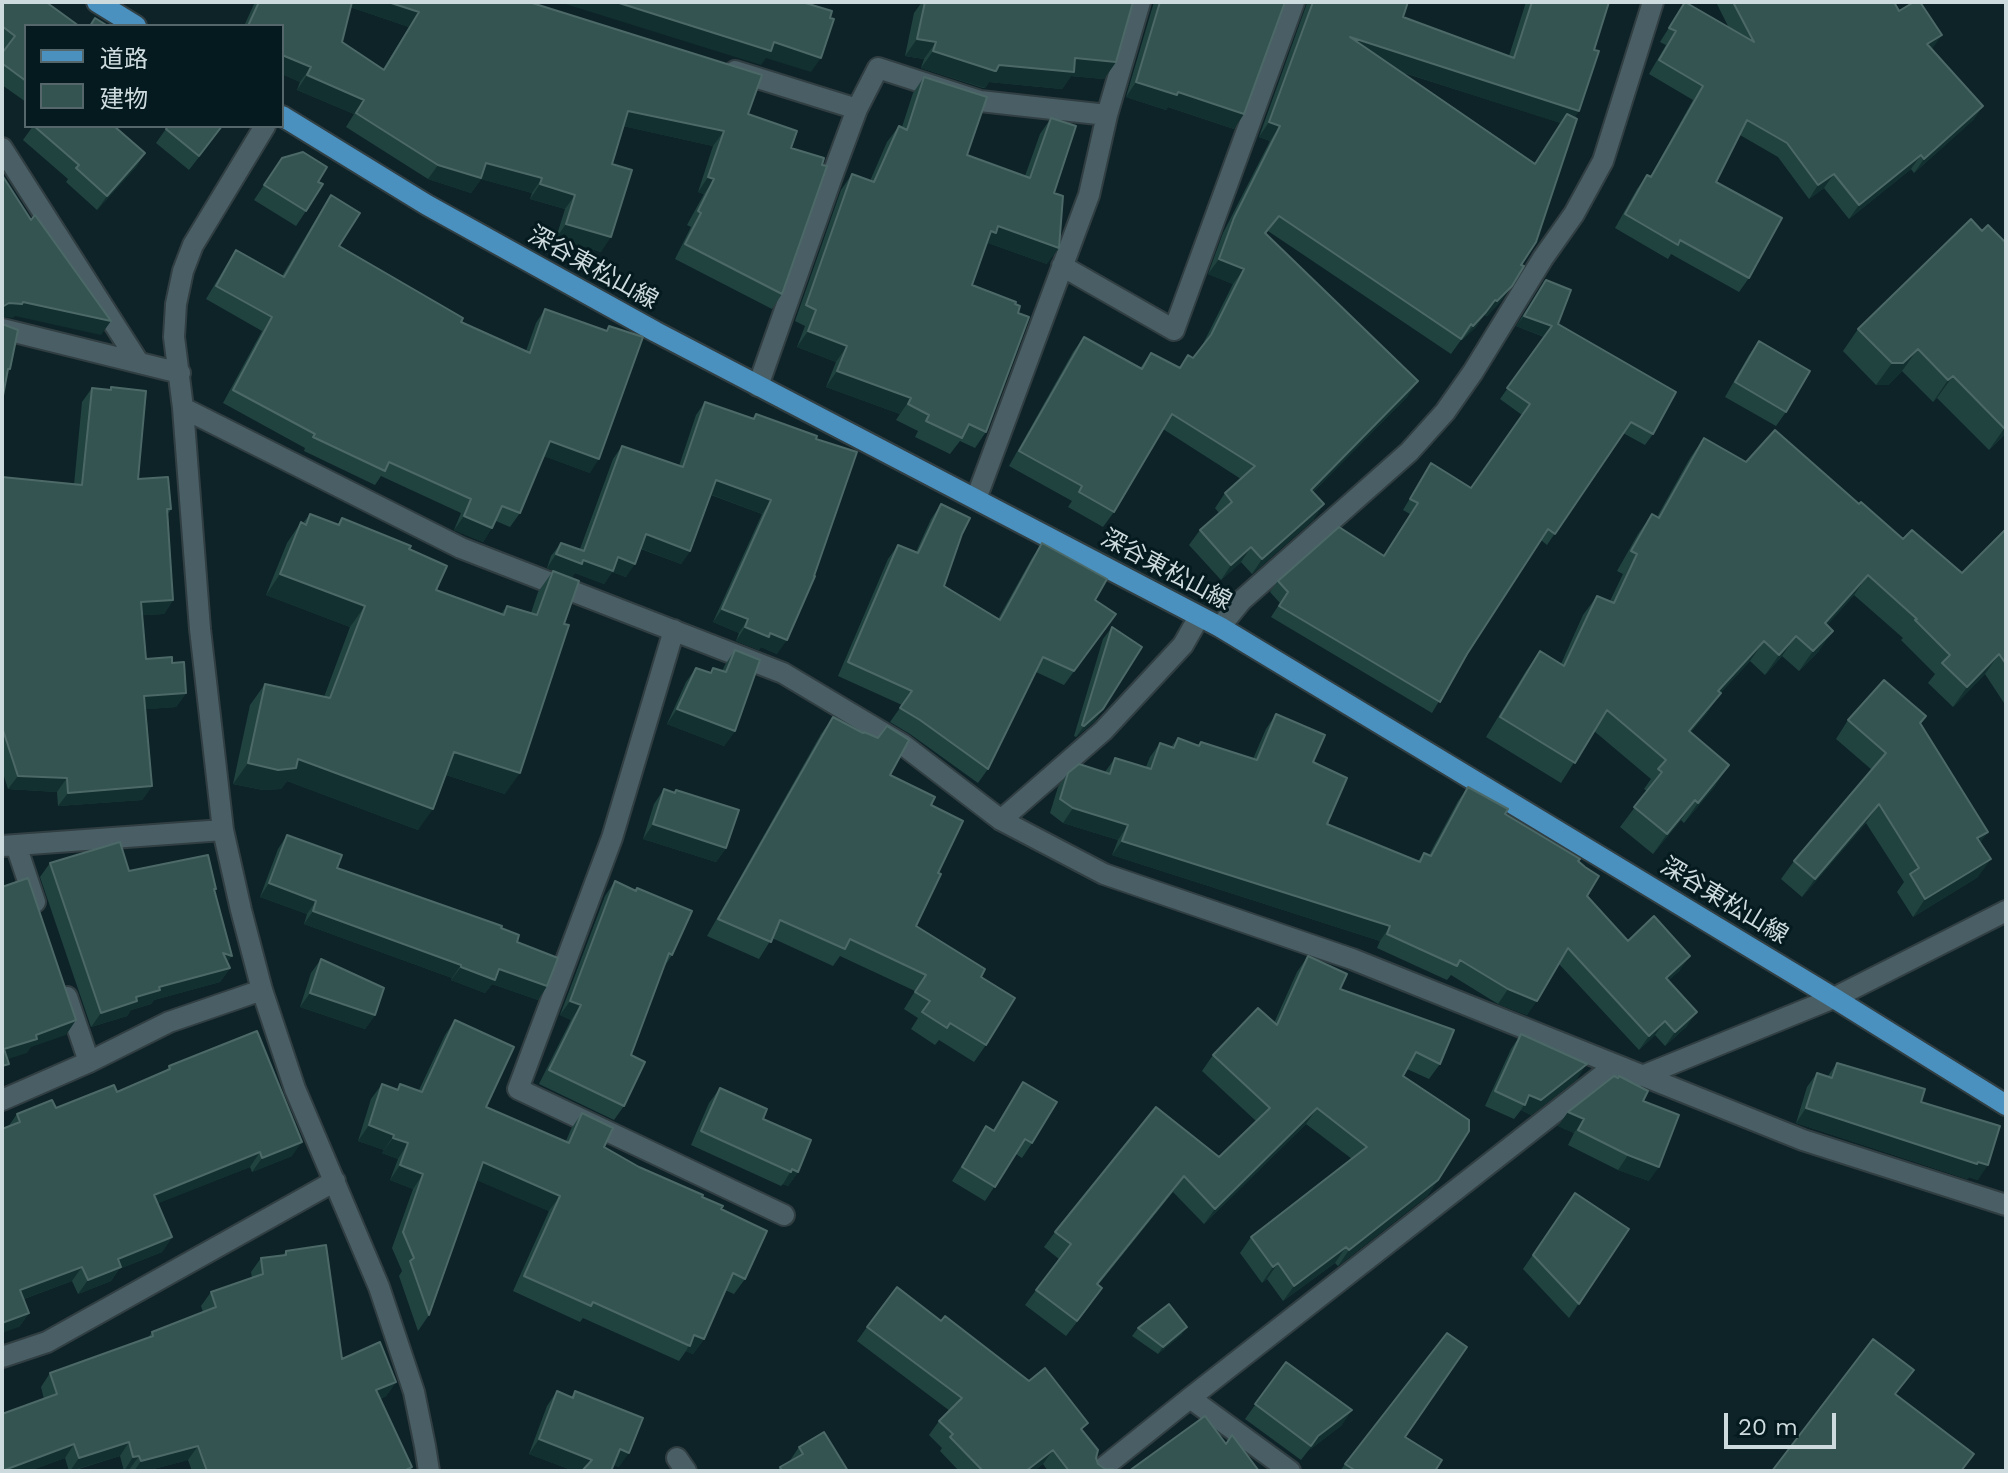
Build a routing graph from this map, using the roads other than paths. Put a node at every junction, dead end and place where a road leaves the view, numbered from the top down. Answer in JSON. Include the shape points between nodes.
{"nodes":[{"id":1,"x":97,"y":2,"type":"edge"},
{"id":2,"x":1140,"y":2,"type":"edge"},
{"id":3,"x":1294,"y":2,"type":"edge"},
{"id":4,"x":1653,"y":2,"type":"edge"},
{"id":5,"x":133,"y":24,"type":"edge"},
{"id":6,"x":709,"y":63,"type":"edge"},
{"id":7,"x":857,"y":109,"type":"junction"},
{"id":8,"x":1107,"y":115,"type":"junction"},
{"id":9,"x":284,"y":117,"type":"edge"},
{"id":10,"x":264,"y":128,"type":"edge"},
{"id":11,"x":2,"y":148,"type":"edge"},
{"id":12,"x":1062,"y":266,"type":"junction"},
{"id":13,"x":2,"y":329,"type":"edge"},
{"id":14,"x":139,"y":363,"type":"junction"},
{"id":15,"x":180,"y":373,"type":"junction"},
{"id":16,"x":758,"y":386,"type":"junction"},
{"id":17,"x":183,"y":408,"type":"junction"},
{"id":18,"x":976,"y":499,"type":"junction"},
{"id":19,"x":1199,"y":617,"type":"junction"},
{"id":20,"x":1220,"y":627,"type":"junction"},
{"id":21,"x":674,"y":630,"type":"junction"},
{"id":22,"x":1001,"y":820,"type":"junction"},
{"id":23,"x":223,"y":830,"type":"junction"},
{"id":24,"x":9,"y":846,"type":"edge"},
{"id":25,"x":2006,"y":911,"type":"edge"},
{"id":26,"x":40,"y":917,"type":"edge"},
{"id":27,"x":60,"y":975,"type":"edge"},
{"id":28,"x":262,"y":990,"type":"junction"},
{"id":29,"x":1834,"y":998,"type":"junction"},
{"id":30,"x":89,"y":1062,"type":"junction"},
{"id":31,"x":1614,"y":1066,"type":"junction"},
{"id":32,"x":1642,"y":1076,"type":"junction"},
{"id":33,"x":2,"y":1100,"type":"edge"},
{"id":34,"x":2006,"y":1105,"type":"edge"},
{"id":35,"x":335,"y":1181,"type":"junction"},
{"id":36,"x":2006,"y":1205,"type":"edge"},
{"id":37,"x":784,"y":1215,"type":"dead end"},
{"id":38,"x":2,"y":1357,"type":"edge"},
{"id":39,"x":1190,"y":1398,"type":"junction"},
{"id":40,"x":429,"y":1471,"type":"edge"},
{"id":41,"x":1099,"y":1471,"type":"edge"},
{"id":42,"x":1290,"y":1471,"type":"edge"}],
"edges":[{"from":1,"to":5,"type":"main road"},
{"from":2,"to":8,"type":"street"},
{"from":3,"to":12,"type":"street","via":[[1174,330]]},
{"from":4,"to":20,"type":"street","via":[[1603,161],[1473,372],[1409,452],[1242,600]]},
{"from":6,"to":7,"type":"street"},
{"from":7,"to":8,"type":"street","via":[[878,68],[980,101]]},
{"from":7,"to":16,"type":"street"},
{"from":8,"to":12,"type":"street","via":[[1089,195]]},
{"from":9,"to":16,"type":"main road","name":"深谷東松山線","via":[[427,205]]},
{"from":10,"to":15,"type":"street","via":[[193,245],[183,271],[174,337]]},
{"from":11,"to":14,"type":"street"},
{"from":12,"to":18,"type":"street"},
{"from":13,"to":14,"type":"street"},
{"from":14,"to":15,"type":"street"},
{"from":15,"to":17,"type":"street"},
{"from":16,"to":18,"type":"main road","name":"深谷東松山線"},
{"from":17,"to":21,"type":"street","via":[[461,548]]},
{"from":17,"to":23,"type":"street"},
{"from":18,"to":19,"type":"main road","name":"深谷東松山線"},
{"from":19,"to":20,"type":"main road","name":"深谷東松山線"},
{"from":19,"to":22,"type":"street","via":[[1183,645],[1103,731]]},
{"from":20,"to":29,"type":"main road","name":"深谷東松山線"},
{"from":21,"to":22,"type":"street","via":[[783,673],[902,744]]},
{"from":21,"to":37,"type":"street","via":[[612,838],[518,1089]]},
{"from":22,"to":31,"type":"street","via":[[1104,874],[1352,959]]},
{"from":23,"to":24,"type":"street"},
{"from":23,"to":28,"type":"street"},
{"from":24,"to":26,"type":"street"},
{"from":25,"to":29,"type":"street"},
{"from":27,"to":30,"type":"street"},
{"from":28,"to":30,"type":"street","via":[[169,1022]]},
{"from":28,"to":35,"type":"street","via":[[295,1089]]},
{"from":29,"to":32,"type":"street"},
{"from":29,"to":34,"type":"main road","name":"深谷東松山線"},
{"from":30,"to":33,"type":"street"},
{"from":31,"to":32,"type":"street"},
{"from":31,"to":39,"type":"street"},
{"from":32,"to":36,"type":"street","via":[[1803,1140]]},
{"from":35,"to":38,"type":"street","via":[[47,1342]]},
{"from":35,"to":40,"type":"street","via":[[379,1287],[414,1392]]},
{"from":39,"to":41,"type":"street"},
{"from":39,"to":42,"type":"street"}]}
